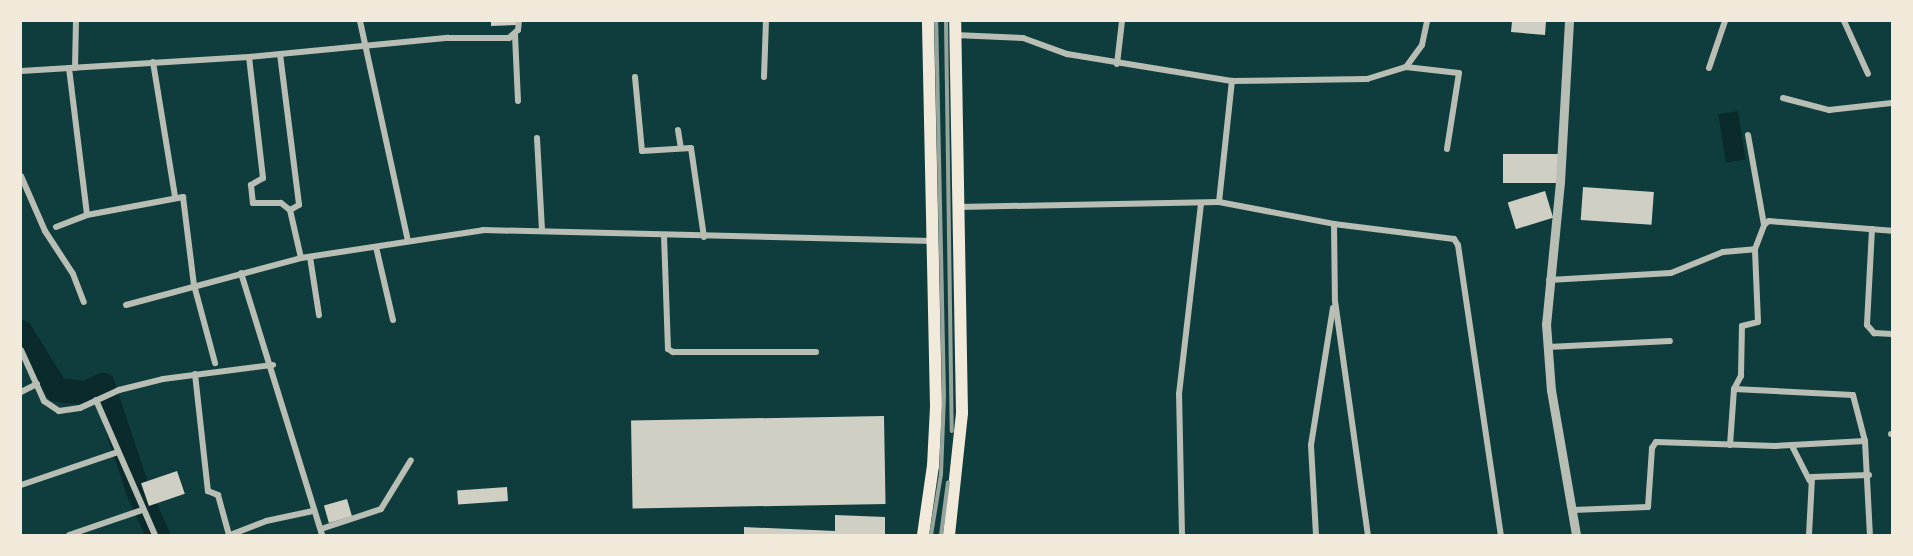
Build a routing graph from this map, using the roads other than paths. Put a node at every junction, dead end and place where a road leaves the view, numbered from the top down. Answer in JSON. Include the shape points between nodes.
{"nodes":[{"id":1,"x":76,"y":21,"type":"edge"},
{"id":2,"x":360,"y":21,"type":"edge"},
{"id":3,"x":519,"y":21,"type":"edge"},
{"id":4,"x":766,"y":21,"type":"edge"},
{"id":5,"x":928,"y":21,"type":"edge"},
{"id":6,"x":955,"y":21,"type":"edge"},
{"id":7,"x":1122,"y":21,"type":"edge"},
{"id":8,"x":1427,"y":21,"type":"edge"},
{"id":9,"x":1569,"y":21,"type":"edge"},
{"id":10,"x":1725,"y":21,"type":"edge"},
{"id":11,"x":1844,"y":21,"type":"edge"},
{"id":12,"x":515,"y":35,"type":"junction"},
{"id":13,"x":955,"y":35,"type":"junction"},
{"id":14,"x":363,"y":46,"type":"junction"},
{"id":15,"x":280,"y":54,"type":"junction"},
{"id":16,"x":249,"y":57,"type":"junction"},
{"id":17,"x":153,"y":63,"type":"junction"},
{"id":18,"x":1117,"y":64,"type":"junction"},
{"id":19,"x":1406,"y":67,"type":"junction"},
{"id":20,"x":72,"y":68,"type":"junction"},
{"id":21,"x":1709,"y":68,"type":"dead end"},
{"id":22,"x":21,"y":71,"type":"edge"},
{"id":23,"x":1868,"y":74,"type":"dead end"},
{"id":24,"x":634,"y":76,"type":"dead end"},
{"id":25,"x":764,"y":77,"type":"dead end"},
{"id":26,"x":1232,"y":81,"type":"junction"},
{"id":27,"x":1783,"y":98,"type":"dead end"},
{"id":28,"x":518,"y":101,"type":"dead end"},
{"id":29,"x":1892,"y":103,"type":"edge"},
{"id":30,"x":678,"y":130,"type":"dead end"},
{"id":31,"x":1748,"y":135,"type":"dead end"},
{"id":32,"x":537,"y":138,"type":"dead end"},
{"id":33,"x":681,"y":148,"type":"junction"},
{"id":34,"x":1447,"y":149,"type":"dead end"},
{"id":35,"x":21,"y":176,"type":"edge"},
{"id":36,"x":175,"y":196,"type":"junction"},
{"id":37,"x":1219,"y":202,"type":"junction"},
{"id":38,"x":1201,"y":204,"type":"junction"},
{"id":39,"x":959,"y":207,"type":"junction"},
{"id":40,"x":290,"y":210,"type":"junction"},
{"id":41,"x":87,"y":215,"type":"junction"},
{"id":42,"x":1766,"y":223,"type":"junction"},
{"id":43,"x":1334,"y":224,"type":"junction"},
{"id":44,"x":56,"y":227,"type":"dead end"},
{"id":45,"x":1872,"y":229,"type":"junction"},
{"id":46,"x":542,"y":231,"type":"junction"},
{"id":47,"x":1892,"y":231,"type":"edge"},
{"id":48,"x":664,"y":235,"type":"junction"},
{"id":49,"x":704,"y":237,"type":"junction"},
{"id":50,"x":408,"y":241,"type":"junction"},
{"id":51,"x":933,"y":241,"type":"junction"},
{"id":52,"x":376,"y":247,"type":"junction"},
{"id":53,"x":1755,"y":249,"type":"junction"},
{"id":54,"x":310,"y":257,"type":"junction"},
{"id":55,"x":301,"y":258,"type":"junction"},
{"id":56,"x":241,"y":273,"type":"junction"},
{"id":57,"x":1549,"y":280,"type":"junction"},
{"id":58,"x":194,"y":285,"type":"junction"},
{"id":59,"x":1335,"y":301,"type":"junction"},
{"id":60,"x":84,"y":302,"type":"dead end"},
{"id":61,"x":126,"y":304,"type":"dead end"},
{"id":62,"x":319,"y":315,"type":"dead end"},
{"id":63,"x":393,"y":320,"type":"dead end"},
{"id":64,"x":1892,"y":334,"type":"edge"},
{"id":65,"x":1670,"y":341,"type":"dead end"},
{"id":66,"x":1548,"y":346,"type":"junction"},
{"id":67,"x":21,"y":350,"type":"edge"},
{"id":68,"x":816,"y":352,"type":"dead end"},
{"id":69,"x":215,"y":363,"type":"dead end"},
{"id":70,"x":273,"y":365,"type":"junction"},
{"id":71,"x":195,"y":374,"type":"junction"},
{"id":72,"x":37,"y":384,"type":"junction"},
{"id":73,"x":1734,"y":389,"type":"junction"},
{"id":74,"x":21,"y":392,"type":"edge"},
{"id":75,"x":98,"y":400,"type":"junction"},
{"id":76,"x":1865,"y":441,"type":"junction"},
{"id":77,"x":1730,"y":445,"type":"junction"},
{"id":78,"x":1792,"y":446,"type":"junction"},
{"id":79,"x":118,"y":452,"type":"junction"},
{"id":80,"x":411,"y":460,"type":"dead end"},
{"id":81,"x":1869,"y":476,"type":"junction"},
{"id":82,"x":1810,"y":481,"type":"junction"},
{"id":83,"x":21,"y":485,"type":"edge"},
{"id":84,"x":142,"y":510,"type":"junction"},
{"id":85,"x":1573,"y":510,"type":"junction"},
{"id":86,"x":313,"y":511,"type":"junction"},
{"id":87,"x":322,"y":532,"type":"edge"},
{"id":88,"x":69,"y":535,"type":"edge"},
{"id":89,"x":154,"y":535,"type":"edge"},
{"id":90,"x":229,"y":535,"type":"edge"},
{"id":91,"x":923,"y":535,"type":"edge"},
{"id":92,"x":949,"y":535,"type":"edge"},
{"id":93,"x":1182,"y":535,"type":"edge"},
{"id":94,"x":1316,"y":535,"type":"edge"},
{"id":95,"x":1368,"y":535,"type":"edge"},
{"id":96,"x":1501,"y":535,"type":"edge"},
{"id":97,"x":1576,"y":535,"type":"edge"},
{"id":98,"x":1809,"y":535,"type":"edge"},
{"id":99,"x":1870,"y":535,"type":"edge"}],
"edges":[{"from":1,"to":20,"type":"street"},
{"from":2,"to":14,"type":"street"},
{"from":3,"to":12,"type":"street"},
{"from":4,"to":25,"type":"street"},
{"from":5,"to":51,"type":"main road"},
{"from":6,"to":13,"type":"main road"},
{"from":7,"to":18,"type":"street"},
{"from":8,"to":19,"type":"street","via":[[1422,45]]},
{"from":9,"to":57,"type":"street","via":[[1560,182]]},
{"from":10,"to":21,"type":"street"},
{"from":11,"to":23,"type":"street"},
{"from":12,"to":14,"type":"street"},
{"from":12,"to":28,"type":"street"},
{"from":13,"to":18,"type":"street","via":[[1023,39],[1059,52]]},
{"from":13,"to":39,"type":"main road"},
{"from":14,"to":15,"type":"street"},
{"from":14,"to":50,"type":"street"},
{"from":15,"to":16,"type":"street"},
{"from":15,"to":40,"type":"street","via":[[299,205]]},
{"from":16,"to":17,"type":"street"},
{"from":16,"to":40,"type":"street","via":[[263,178],[251,185],[253,203],[281,203]]},
{"from":17,"to":20,"type":"street"},
{"from":17,"to":36,"type":"street"},
{"from":18,"to":26,"type":"street"},
{"from":19,"to":26,"type":"street","via":[[1367,79]]},
{"from":19,"to":34,"type":"street","via":[[1459,73]]},
{"from":20,"to":22,"type":"street"},
{"from":20,"to":41,"type":"street"},
{"from":24,"to":33,"type":"street","via":[[642,151]]},
{"from":26,"to":37,"type":"street"},
{"from":27,"to":29,"type":"street","via":[[1829,110]]},
{"from":30,"to":33,"type":"street"},
{"from":31,"to":42,"type":"street"},
{"from":32,"to":46,"type":"street"},
{"from":33,"to":49,"type":"street","via":[[691,148]]},
{"from":35,"to":60,"type":"street","via":[[45,231],[73,274]]},
{"from":36,"to":41,"type":"street"},
{"from":36,"to":58,"type":"street","via":[[185,200]]},
{"from":37,"to":38,"type":"street"},
{"from":37,"to":43,"type":"street"},
{"from":38,"to":39,"type":"street"},
{"from":38,"to":93,"type":"street","via":[[1179,394]]},
{"from":39,"to":92,"type":"main road","via":[[962,412]]},
{"from":40,"to":55,"type":"street"},
{"from":41,"to":44,"type":"street"},
{"from":42,"to":45,"type":"street"},
{"from":42,"to":53,"type":"street"},
{"from":43,"to":59,"type":"street"},
{"from":43,"to":96,"type":"street","via":[[1448,237],[1458,245]]},
{"from":45,"to":47,"type":"street"},
{"from":45,"to":64,"type":"street","via":[[1867,325],[1874,333]]},
{"from":46,"to":48,"type":"street"},
{"from":46,"to":50,"type":"street","via":[[483,230]]},
{"from":48,"to":49,"type":"street"},
{"from":48,"to":68,"type":"street","via":[[668,349]]},
{"from":49,"to":51,"type":"street"},
{"from":50,"to":52,"type":"street"},
{"from":51,"to":91,"type":"main road","via":[[936,430]]},
{"from":52,"to":54,"type":"street"},
{"from":52,"to":63,"type":"street"},
{"from":53,"to":57,"type":"street","via":[[1723,252],[1671,273]]},
{"from":53,"to":73,"type":"street","via":[[1758,322],[1742,326],[1741,376]]},
{"from":54,"to":55,"type":"street"},
{"from":54,"to":62,"type":"street"},
{"from":55,"to":56,"type":"street"},
{"from":56,"to":58,"type":"street"},
{"from":56,"to":70,"type":"street"},
{"from":57,"to":66,"type":"street"},
{"from":58,"to":61,"type":"street"},
{"from":58,"to":69,"type":"street"},
{"from":59,"to":94,"type":"street","via":[[1311,445]]},
{"from":59,"to":95,"type":"street"},
{"from":65,"to":66,"type":"street"},
{"from":66,"to":85,"type":"street","via":[[1551,390]]},
{"from":67,"to":72,"type":"street"},
{"from":70,"to":71,"type":"street"},
{"from":70,"to":86,"type":"street"},
{"from":71,"to":75,"type":"street"},
{"from":71,"to":90,"type":"street","via":[[208,491],[218,495]]},
{"from":72,"to":74,"type":"street"},
{"from":72,"to":75,"type":"street","via":[[47,406],[59,411]]},
{"from":73,"to":76,"type":"street","via":[[1853,395]]},
{"from":73,"to":77,"type":"street"},
{"from":75,"to":79,"type":"street"},
{"from":76,"to":78,"type":"street"},
{"from":76,"to":81,"type":"street"},
{"from":77,"to":78,"type":"street"},
{"from":77,"to":85,"type":"street","via":[[1656,442],[1652,448],[1648,507]]},
{"from":78,"to":82,"type":"street"},
{"from":79,"to":83,"type":"street"},
{"from":79,"to":84,"type":"street"},
{"from":80,"to":87,"type":"street","via":[[381,509]]},
{"from":81,"to":82,"type":"street","via":[[1818,475]]},
{"from":81,"to":99,"type":"street"},
{"from":82,"to":98,"type":"street"},
{"from":84,"to":88,"type":"street"},
{"from":84,"to":89,"type":"street"},
{"from":85,"to":97,"type":"street"},
{"from":86,"to":87,"type":"street"},
{"from":86,"to":90,"type":"street","via":[[266,521]]}]}
